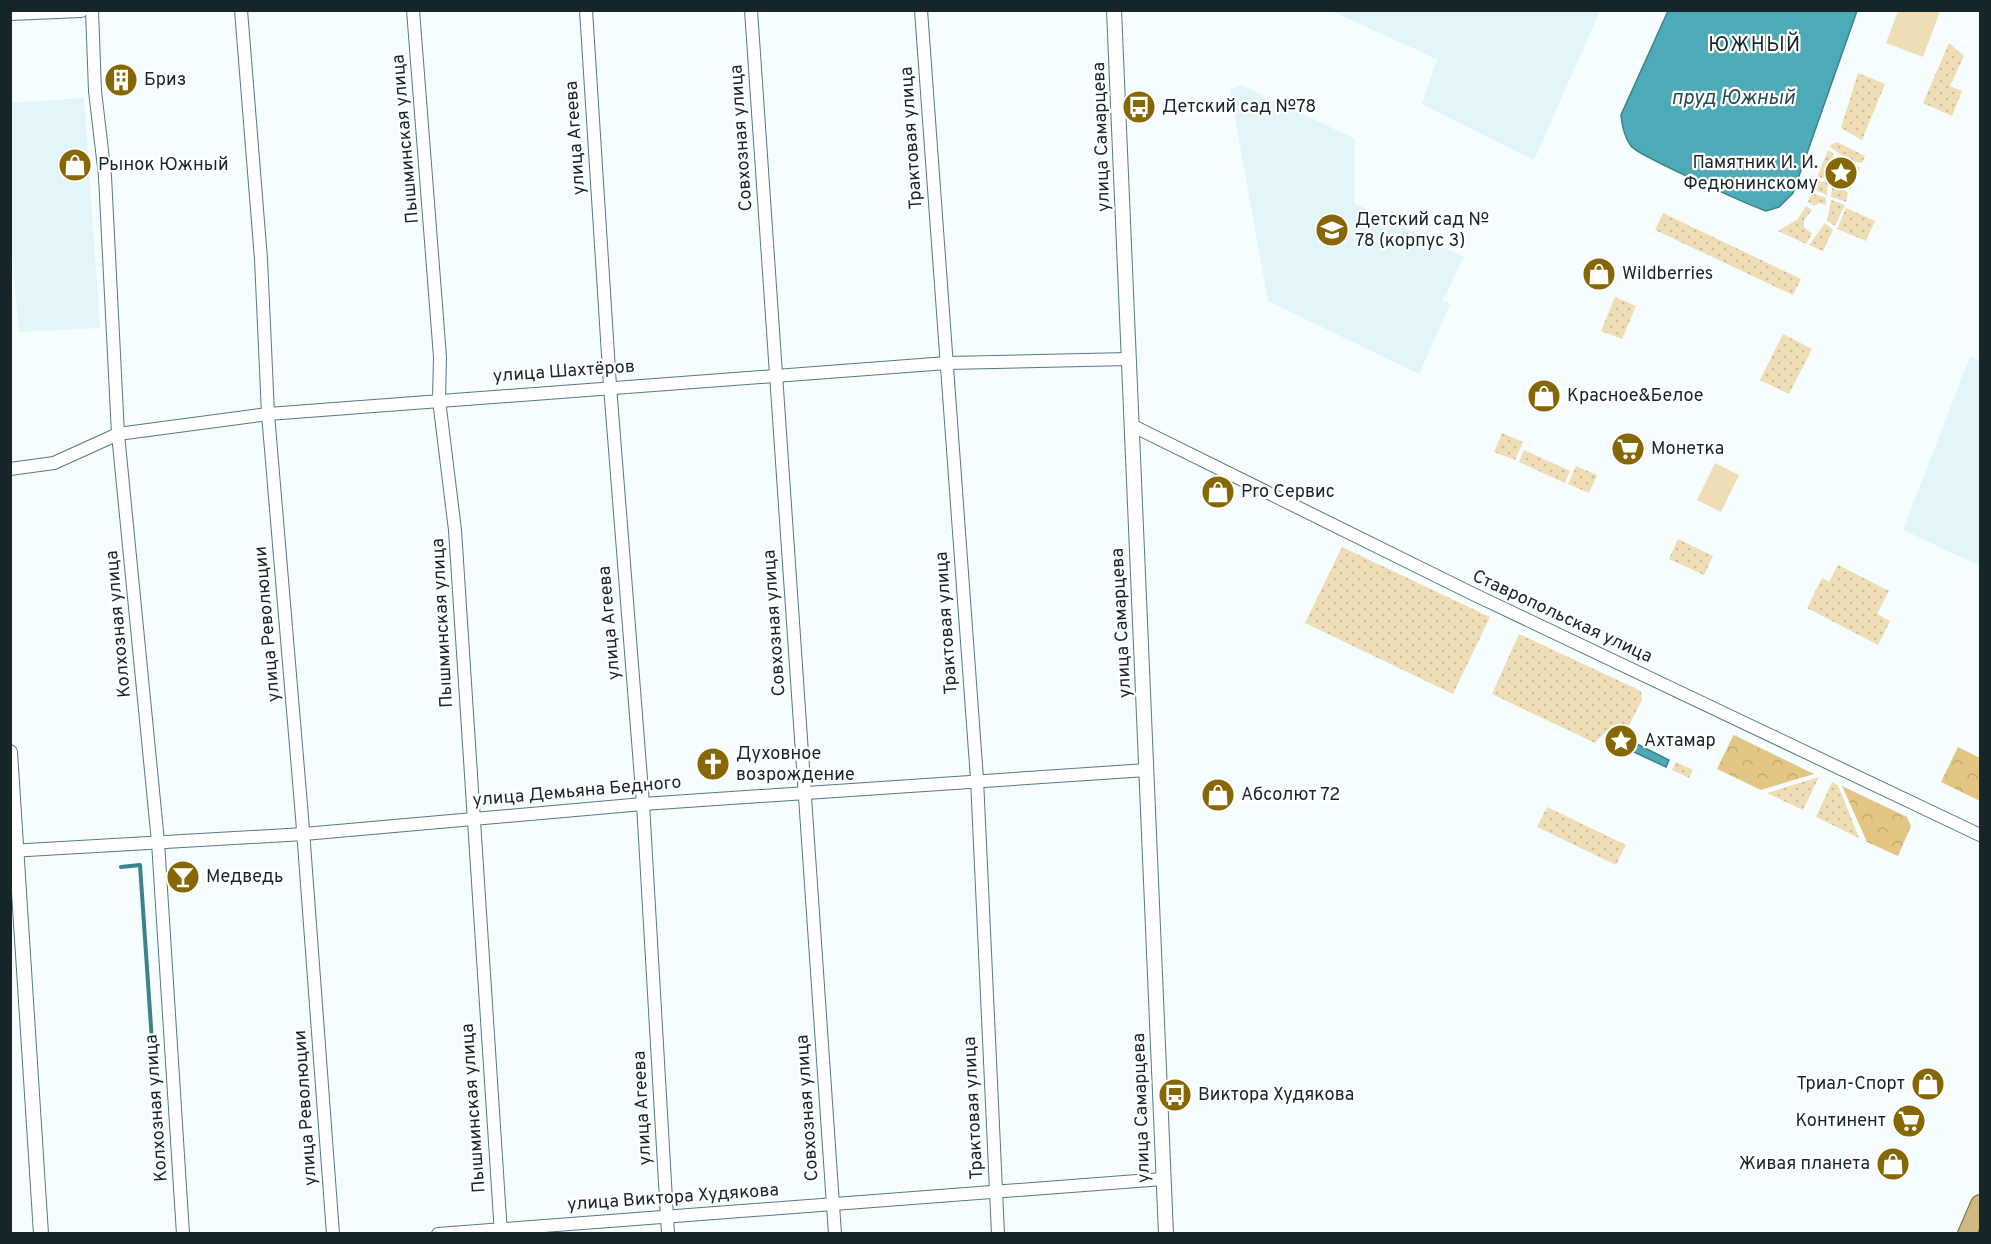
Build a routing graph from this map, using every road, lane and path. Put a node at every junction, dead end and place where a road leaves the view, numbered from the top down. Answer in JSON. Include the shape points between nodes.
{"nodes":[{"id":1,"x":81,"y":10,"type":"edge"},
{"id":2,"x":92,"y":10,"type":"edge"},
{"id":3,"x":241,"y":10,"type":"edge"},
{"id":4,"x":413,"y":10,"type":"edge"},
{"id":5,"x":586,"y":10,"type":"edge"},
{"id":6,"x":751,"y":10,"type":"edge"},
{"id":7,"x":921,"y":10,"type":"edge"},
{"id":8,"x":1114,"y":10,"type":"edge"},
{"id":9,"x":10,"y":13,"type":"edge"},
{"id":10,"x":1129,"y":358,"type":"junction"},
{"id":11,"x":947,"y":363,"type":"junction"},
{"id":12,"x":775,"y":375,"type":"junction"},
{"id":13,"x":610,"y":386,"type":"junction"},
{"id":14,"x":439,"y":400,"type":"junction"},
{"id":15,"x":268,"y":414,"type":"junction"},
{"id":16,"x":1131,"y":425,"type":"junction"},
{"id":17,"x":118,"y":434,"type":"junction"},
{"id":18,"x":10,"y":470,"type":"edge"},
{"id":19,"x":10,"y":752,"type":"edge"},
{"id":20,"x":1147,"y":770,"type":"junction"},
{"id":21,"x":977,"y":779,"type":"junction"},
{"id":22,"x":806,"y":793,"type":"junction"},
{"id":23,"x":643,"y":804,"type":"junction"},
{"id":24,"x":473,"y":819,"type":"junction"},
{"id":25,"x":304,"y":834,"type":"junction"},
{"id":26,"x":1980,"y":835,"type":"edge"},
{"id":27,"x":158,"y":842,"type":"junction"},
{"id":28,"x":13,"y":851,"type":"edge"},
{"id":29,"x":1163,"y":1179,"type":"junction"},
{"id":30,"x":996,"y":1193,"type":"junction"},
{"id":31,"x":832,"y":1204,"type":"junction"},
{"id":32,"x":1980,"y":1204,"type":"edge"},
{"id":33,"x":667,"y":1217,"type":"junction"},
{"id":34,"x":501,"y":1232,"type":"edge"},
{"id":35,"x":41,"y":1233,"type":"edge"},
{"id":36,"x":183,"y":1233,"type":"edge"},
{"id":37,"x":333,"y":1233,"type":"edge"},
{"id":38,"x":438,"y":1233,"type":"edge"},
{"id":39,"x":669,"y":1233,"type":"edge"},
{"id":40,"x":835,"y":1233,"type":"edge"},
{"id":41,"x":998,"y":1233,"type":"edge"},
{"id":42,"x":1166,"y":1233,"type":"edge"},
{"id":43,"x":1967,"y":1233,"type":"edge"}],
"edges":[{"from":1,"to":9,"type":"street"},
{"from":2,"to":17,"type":"street","name":"Колхозная улица"},
{"from":3,"to":15,"type":"street","name":"улица Революции","via":[[261,259]]},
{"from":4,"to":14,"type":"street","name":"Пышминская улица","via":[[440,357]]},
{"from":5,"to":13,"type":"street","name":"улица Агеева"},
{"from":6,"to":12,"type":"street","name":"Совхозная улица"},
{"from":7,"to":11,"type":"street","name":"Трактовая улица"},
{"from":8,"to":10,"type":"street","name":"улица Самарцева"},
{"from":10,"to":11,"type":"street","name":"улица Шахтёров"},
{"from":10,"to":16,"type":"street","name":"улица Самарцева"},
{"from":11,"to":12,"type":"street","name":"улица Шахтёров"},
{"from":11,"to":21,"type":"street","name":"Трактовая улица"},
{"from":12,"to":13,"type":"street","name":"улица Шахтёров"},
{"from":12,"to":22,"type":"street","name":"Совхозная улица"},
{"from":13,"to":14,"type":"street","name":"улица Шахтёров"},
{"from":13,"to":23,"type":"street","name":"улица Агеева"},
{"from":14,"to":15,"type":"street","name":"улица Шахтёров"},
{"from":14,"to":24,"type":"street","name":"Пышминская улица","via":[[455,530]]},
{"from":15,"to":17,"type":"street","name":"улица Шахтёров"},
{"from":15,"to":25,"type":"street","name":"улица Революции"},
{"from":16,"to":20,"type":"street","name":"улица Самарцева"},
{"from":16,"to":26,"type":"street","name":"Ставропольская улица","via":[[1473,594]]},
{"from":17,"to":18,"type":"street","name":"улица Шахтёров","via":[[54,464]]},
{"from":17,"to":27,"type":"street","name":"Колхозная улица"},
{"from":19,"to":28,"type":"street"},
{"from":20,"to":21,"type":"street","name":"улица Демьяна Бедного"},
{"from":20,"to":29,"type":"street","name":"улица Самарцева"},
{"from":21,"to":22,"type":"street","name":"улица Демьяна Бедного"},
{"from":21,"to":30,"type":"street","name":"Трактовая улица"},
{"from":22,"to":23,"type":"street","name":"улица Демьяна Бедного"},
{"from":22,"to":31,"type":"street","name":"Совхозная улица"},
{"from":23,"to":24,"type":"street","name":"улица Демьяна Бедного"},
{"from":23,"to":33,"type":"street","name":"улица Агеева"},
{"from":24,"to":25,"type":"street","name":"улица Демьяна Бедного"},
{"from":24,"to":34,"type":"street","name":"Пышминская улица"},
{"from":25,"to":27,"type":"street","name":"улица Демьяна Бедного"},
{"from":25,"to":37,"type":"street","name":"улица Революции"},
{"from":27,"to":28,"type":"street","name":"улица Демьяна Бедного"},
{"from":27,"to":36,"type":"street","name":"Колхозная улица"},
{"from":28,"to":35,"type":"street"},
{"from":29,"to":30,"type":"street","name":"улица Виктора Худякова"},
{"from":29,"to":42,"type":"street","name":"улица Самарцева"},
{"from":30,"to":31,"type":"street","name":"улица Виктора Худякова"},
{"from":30,"to":41,"type":"street","name":"Трактовая улица"},
{"from":31,"to":33,"type":"street","name":"улица Виктора Худякова"},
{"from":31,"to":40,"type":"street","name":"Совхозная улица"},
{"from":32,"to":43,"type":"main road"},
{"from":33,"to":34,"type":"street","name":"улица Виктора Худякова"},
{"from":33,"to":39,"type":"street","name":"улица Агеева"},
{"from":34,"to":38,"type":"street","name":"улица Виктора Худякова"}]}
